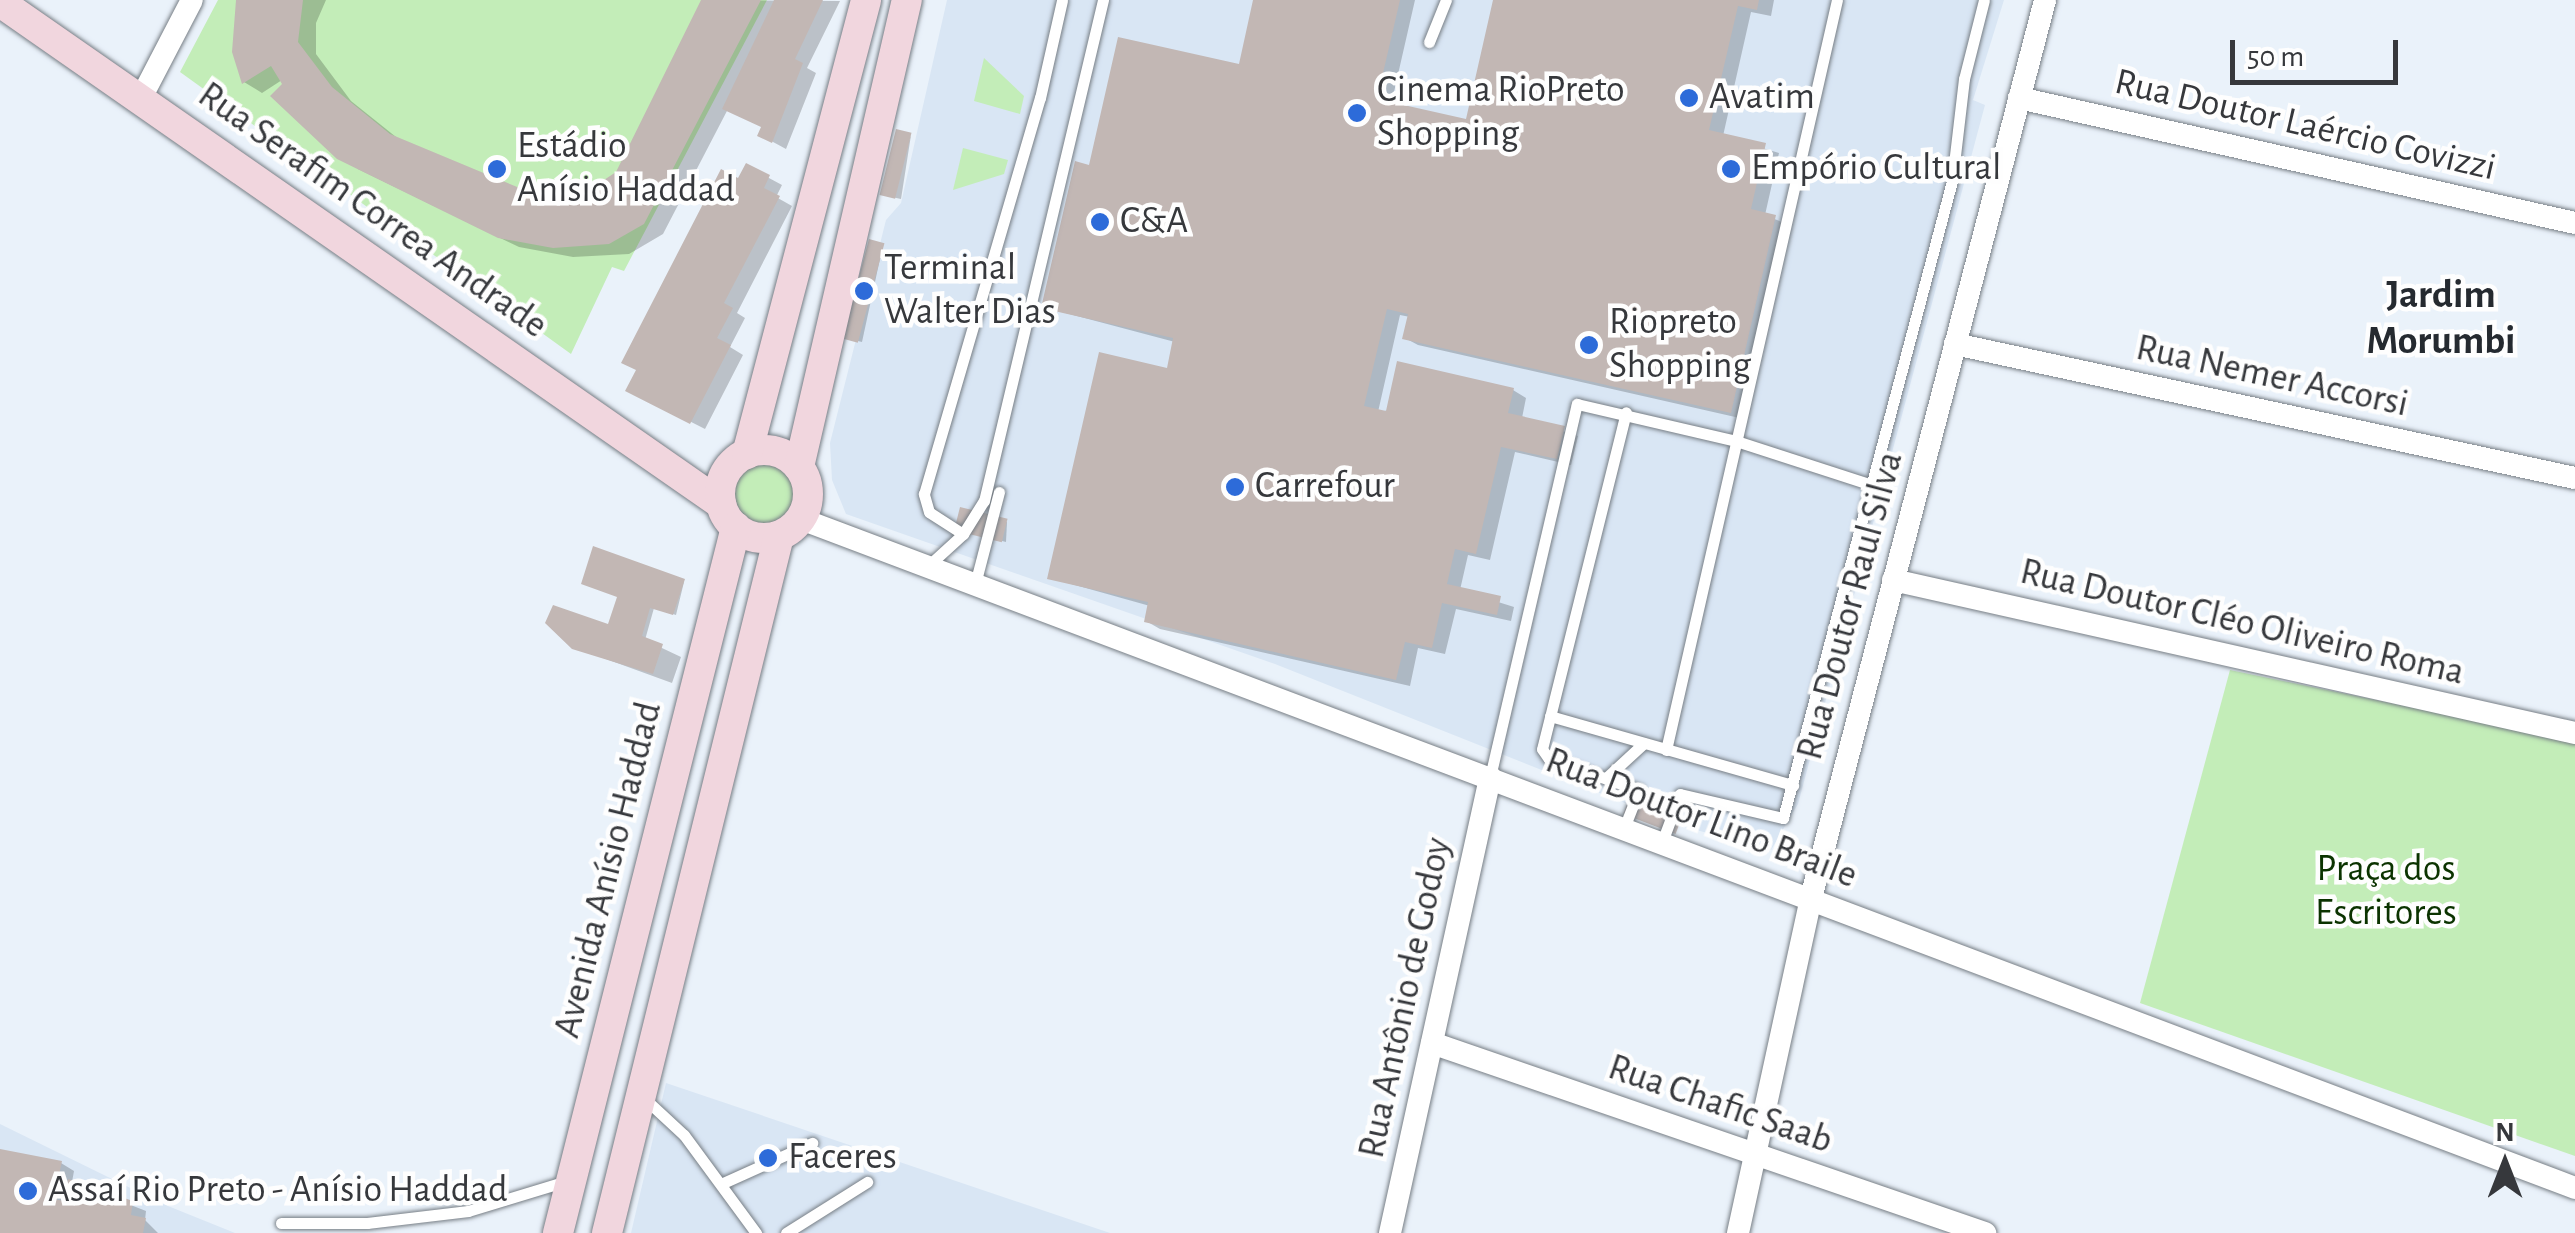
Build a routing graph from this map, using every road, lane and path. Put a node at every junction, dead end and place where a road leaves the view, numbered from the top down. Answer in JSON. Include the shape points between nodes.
{"nodes":[{"id":1,"x":192,"y":0,"type":"edge"},
{"id":2,"x":866,"y":0,"type":"edge"},
{"id":3,"x":908,"y":0,"type":"edge"},
{"id":4,"x":1062,"y":0,"type":"edge"},
{"id":5,"x":1102,"y":0,"type":"edge"},
{"id":6,"x":1446,"y":0,"type":"edge"},
{"id":7,"x":1837,"y":0,"type":"edge"},
{"id":8,"x":1984,"y":0,"type":"edge"},
{"id":9,"x":2044,"y":0,"type":"edge"},
{"id":10,"x":0,"y":2,"type":"edge"},
{"id":11,"x":1429,"y":42,"type":"dead end"},
{"id":12,"x":142,"y":98,"type":"junction"},
{"id":13,"x":2019,"y":98,"type":"junction"},
{"id":14,"x":2575,"y":223,"type":"edge"},
{"id":15,"x":1955,"y":344,"type":"junction"},
{"id":16,"x":1626,"y":412,"type":"junction"},
{"id":17,"x":1736,"y":441,"type":"junction"},
{"id":18,"x":747,"y":454,"type":"junction"},
{"id":19,"x":800,"y":467,"type":"junction"},
{"id":20,"x":2575,"y":478,"type":"edge"},
{"id":21,"x":1872,"y":485,"type":"junction"},
{"id":22,"x":998,"y":492,"type":"dead end"},
{"id":23,"x":719,"y":500,"type":"junction"},
{"id":24,"x":790,"y":527,"type":"junction"},
{"id":25,"x":963,"y":534,"type":"junction"},
{"id":26,"x":929,"y":565,"type":"junction"},
{"id":27,"x":1894,"y":580,"type":"junction"},
{"id":28,"x":975,"y":584,"type":"junction"},
{"id":29,"x":1550,"y":716,"type":"junction"},
{"id":30,"x":2575,"y":733,"type":"edge"},
{"id":31,"x":1644,"y":743,"type":"junction"},
{"id":32,"x":1666,"y":750,"type":"junction"},
{"id":33,"x":1607,"y":776,"type":"junction"},
{"id":34,"x":1490,"y":777,"type":"junction"},
{"id":35,"x":1793,"y":785,"type":"junction"},
{"id":36,"x":1624,"y":828,"type":"junction"},
{"id":37,"x":1662,"y":842,"type":"junction"},
{"id":38,"x":1811,"y":898,"type":"junction"},
{"id":39,"x":1432,"y":1043,"type":"junction"},
{"id":40,"x":604,"y":1052,"type":"junction"},
{"id":41,"x":643,"y":1080,"type":"junction"},
{"id":42,"x":812,"y":1143,"type":"dead end"},
{"id":43,"x":1754,"y":1154,"type":"junction"},
{"id":44,"x":571,"y":1179,"type":"junction"},
{"id":45,"x":868,"y":1182,"type":"dead end"},
{"id":46,"x":723,"y":1183,"type":"junction"},
{"id":47,"x":2575,"y":1188,"type":"edge"},
{"id":48,"x":281,"y":1223,"type":"dead end"},
{"id":49,"x":558,"y":1233,"type":"edge"},
{"id":50,"x":607,"y":1233,"type":"edge"},
{"id":51,"x":756,"y":1233,"type":"edge"},
{"id":52,"x":786,"y":1233,"type":"edge"},
{"id":53,"x":1390,"y":1233,"type":"edge"},
{"id":54,"x":1738,"y":1233,"type":"edge"},
{"id":55,"x":1985,"y":1233,"type":"edge"}],
"edges":[{"from":1,"to":12,"type":"street"},
{"from":2,"to":18,"type":"main road"},
{"from":3,"to":19,"type":"main road"},
{"from":4,"to":25,"type":"lane","via":[[1040,98],[924,494],[930,512]]},
{"from":5,"to":25,"type":"lane","via":[[988,488]]},
{"from":6,"to":11,"type":"lane"},
{"from":7,"to":17,"type":"lane"},
{"from":8,"to":21,"type":"lane","via":[[1964,78],[1952,182]]},
{"from":9,"to":13,"type":"street","name":"Rua Doutor Raul Silva"},
{"from":10,"to":12,"type":"main road","name":"Rua Serafim Correa Andrade"},
{"from":12,"to":23,"type":"main road","name":"Rua Serafim Correa Andrade"},
{"from":13,"to":14,"type":"street","name":"Rua Doutor Laércio Covizzi"},
{"from":13,"to":15,"type":"street","name":"Rua Doutor Raul Silva"},
{"from":15,"to":20,"type":"street","name":"Rua Nemer Accorsi"},
{"from":15,"to":27,"type":"street","name":"Rua Doutor Raul Silva"},
{"from":16,"to":17,"type":"lane"},
{"from":16,"to":29,"type":"lane"},
{"from":16,"to":34,"type":"lane","via":[[1584,402],[1572,412]]},
{"from":17,"to":21,"type":"lane"},
{"from":17,"to":32,"type":"lane"},
{"from":18,"to":19,"type":"main road","via":[[776,452]]},
{"from":18,"to":23,"type":"main road"},
{"from":19,"to":24,"type":"main road","via":[[808,492]]},
{"from":21,"to":35,"type":"lane"},
{"from":22,"to":28,"type":"lane"},
{"from":23,"to":24,"type":"main road","via":[[749,535]]},
{"from":23,"to":40,"type":"main road","name":"Avenida Anísio Haddad"},
{"from":24,"to":26,"type":"street","name":"Rua Doutor Lino Braile"},
{"from":24,"to":41,"type":"main road"},
{"from":25,"to":26,"type":"lane"},
{"from":26,"to":28,"type":"street","name":"Rua Doutor Lino Braile"},
{"from":27,"to":30,"type":"street","name":"Rua Doutor Cléo Oliveiro Roma"},
{"from":27,"to":38,"type":"street","name":"Rua Doutor Raul Silva"},
{"from":28,"to":34,"type":"street","name":"Rua Doutor Lino Braile"},
{"from":29,"to":31,"type":"lane"},
{"from":29,"to":33,"type":"lane","via":[[1542,748],[1549,759]]},
{"from":31,"to":32,"type":"lane"},
{"from":31,"to":33,"type":"lane"},
{"from":32,"to":35,"type":"lane"},
{"from":33,"to":36,"type":"lane","via":[[1638,790]]},
{"from":34,"to":36,"type":"street","name":"Rua Doutor Lino Braile"},
{"from":34,"to":39,"type":"street","name":"Rua Antônio de Godoy"},
{"from":35,"to":37,"type":"lane","via":[[1784,818],[1680,794]]},
{"from":36,"to":37,"type":"street","name":"Rua Doutor Lino Braile"},
{"from":37,"to":38,"type":"street","name":"Rua Doutor Lino Braile"},
{"from":38,"to":43,"type":"street","name":"Rua Doutor Raul Silva"},
{"from":38,"to":47,"type":"street","name":"Rua Doutor Lino Braile"},
{"from":39,"to":43,"type":"street","name":"Rua Chafic Saab"},
{"from":39,"to":53,"type":"street","name":"Rua Antônio de Godoy"},
{"from":40,"to":41,"type":"main road"},
{"from":40,"to":44,"type":"main road","name":"Avenida Anísio Haddad"},
{"from":41,"to":46,"type":"lane"},
{"from":41,"to":50,"type":"main road"},
{"from":42,"to":46,"type":"lane"},
{"from":43,"to":54,"type":"street","name":"Rua Doutor Raul Silva"},
{"from":43,"to":55,"type":"street","name":"Rua Chafic Saab"},
{"from":44,"to":48,"type":"lane","via":[[468,1211],[367,1223]]},
{"from":44,"to":49,"type":"main road","name":"Avenida Anísio Haddad"},
{"from":45,"to":52,"type":"lane"},
{"from":46,"to":51,"type":"lane"}]}
